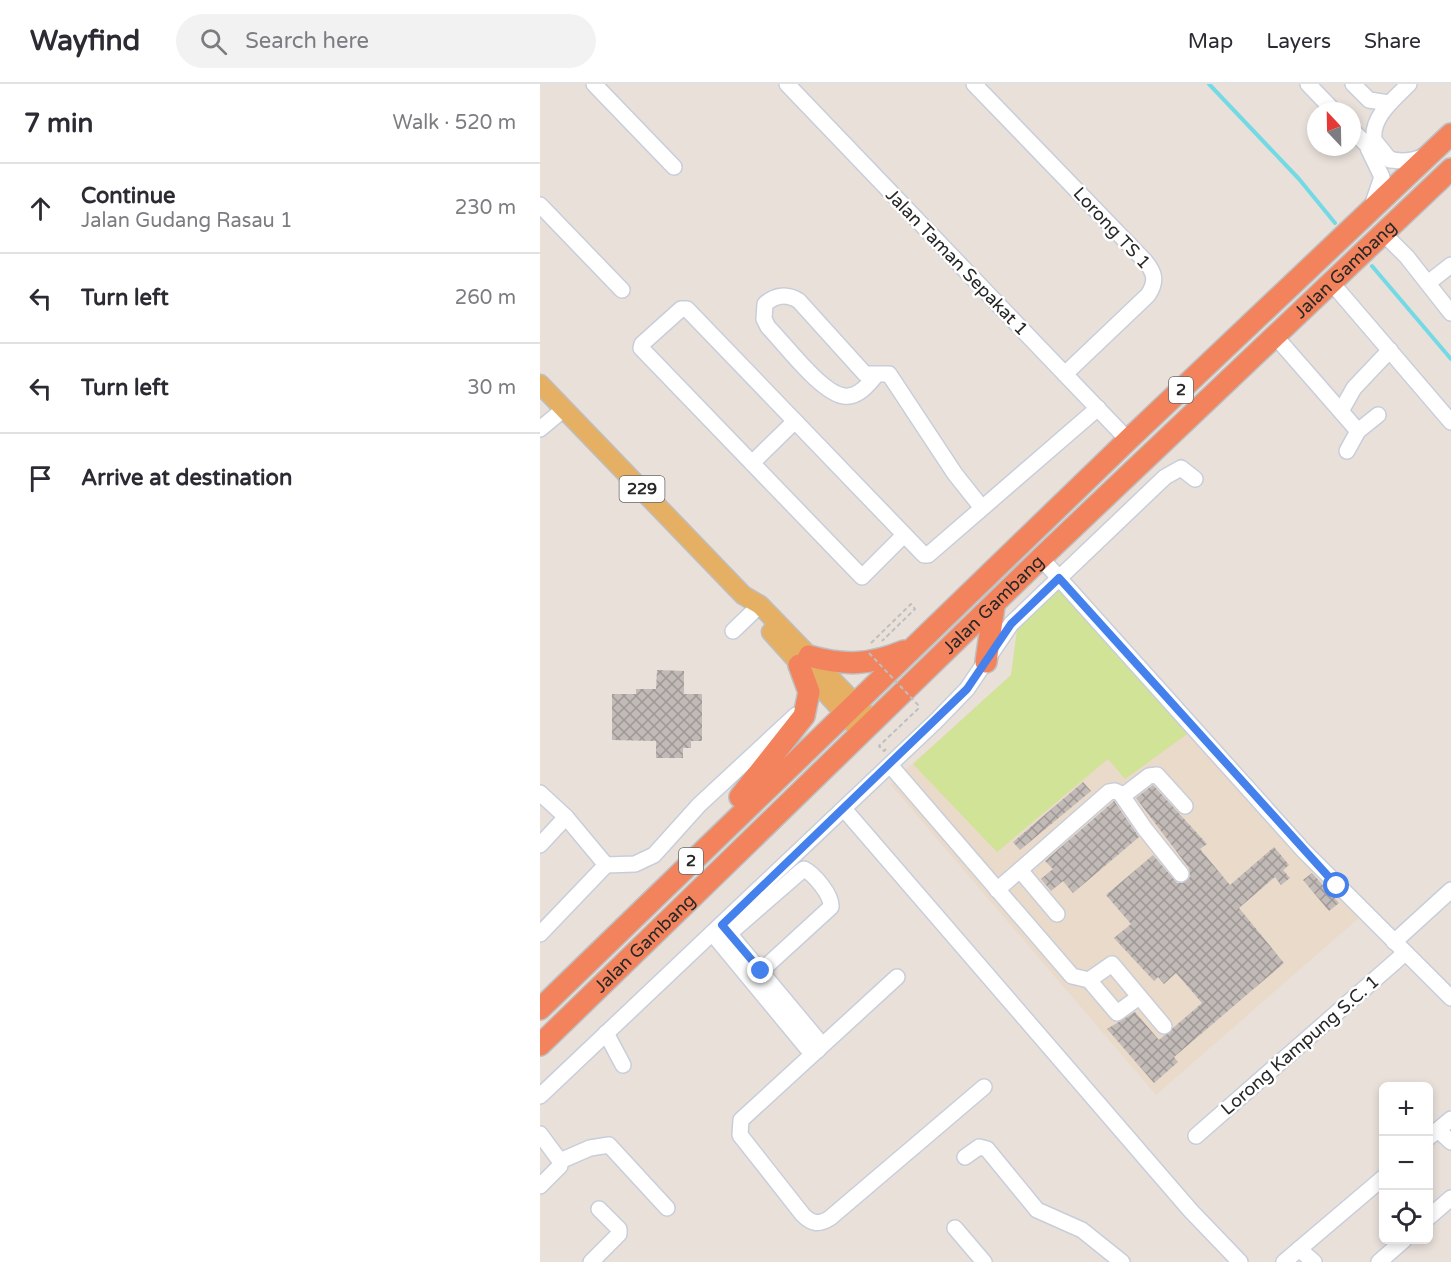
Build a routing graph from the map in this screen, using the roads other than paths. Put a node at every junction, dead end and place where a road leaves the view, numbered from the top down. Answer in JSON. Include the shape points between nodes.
{"nodes":[{"id":1,"x":594,"y":84,"type":"edge"},
{"id":2,"x":787,"y":84,"type":"edge"},
{"id":3,"x":974,"y":84,"type":"edge"},
{"id":4,"x":1308,"y":84,"type":"edge"},
{"id":5,"x":1353,"y":84,"type":"edge"},
{"id":6,"x":1409,"y":84,"type":"edge"},
{"id":7,"x":1325,"y":102,"type":"edge"},
{"id":8,"x":1389,"y":103,"type":"junction"},
{"id":9,"x":1451,"y":134,"type":"edge"},
{"id":10,"x":1361,"y":139,"type":"edge"},
{"id":11,"x":1365,"y":143,"type":"junction"},
{"id":12,"x":1430,"y":153,"type":"junction"},
{"id":13,"x":1390,"y":160,"type":"junction"},
{"id":14,"x":674,"y":167,"type":"dead end"},
{"id":15,"x":1451,"y":169,"type":"edge"},
{"id":16,"x":540,"y":205,"type":"edge"},
{"id":17,"x":1368,"y":213,"type":"junction"},
{"id":18,"x":1383,"y":233,"type":"junction"},
{"id":19,"x":1451,"y":265,"type":"edge"},
{"id":20,"x":1331,"y":282,"type":"junction"},
{"id":21,"x":1428,"y":283,"type":"junction"},
{"id":22,"x":622,"y":290,"type":"dead end"},
{"id":23,"x":1451,"y":313,"type":"edge"},
{"id":24,"x":1275,"y":336,"type":"junction"},
{"id":25,"x":1390,"y":350,"type":"junction"},
{"id":26,"x":877,"y":374,"type":"junction"},
{"id":27,"x":1065,"y":374,"type":"junction"},
{"id":28,"x":540,"y":384,"type":"edge"},
{"id":29,"x":1098,"y":408,"type":"junction"},
{"id":30,"x":564,"y":409,"type":"junction"},
{"id":31,"x":1341,"y":411,"type":"junction"},
{"id":32,"x":1378,"y":415,"type":"dead end"},
{"id":33,"x":795,"y":421,"type":"junction"},
{"id":34,"x":1451,"y":422,"type":"edge"},
{"id":35,"x":540,"y":429,"type":"edge"},
{"id":36,"x":1358,"y":430,"type":"junction"},
{"id":37,"x":1128,"y":440,"type":"junction"},
{"id":38,"x":1347,"y":451,"type":"dead end"},
{"id":39,"x":752,"y":463,"type":"junction"},
{"id":40,"x":1195,"y":478,"type":"dead end"},
{"id":41,"x":982,"y":508,"type":"junction"},
{"id":42,"x":904,"y":535,"type":"junction"},
{"id":43,"x":1041,"y":558,"type":"junction"},
{"id":44,"x":1059,"y":578,"type":"junction"},
{"id":45,"x":994,"y":606,"type":"junction"},
{"id":46,"x":756,"y":608,"type":"junction"},
{"id":47,"x":733,"y":631,"type":"dead end"},
{"id":48,"x":913,"y":647,"type":"junction"},
{"id":49,"x":804,"y":660,"type":"junction"},
{"id":50,"x":986,"y":662,"type":"junction"},
{"id":51,"x":809,"y":702,"type":"junction"},
{"id":52,"x":849,"y":708,"type":"junction"},
{"id":53,"x":868,"y":728,"type":"junction"},
{"id":54,"x":890,"y":765,"type":"junction"},
{"id":55,"x":540,"y":792,"type":"edge"},
{"id":56,"x":1121,"y":794,"type":"junction"},
{"id":57,"x":1185,"y":806,"type":"dead end"},
{"id":58,"x":844,"y":809,"type":"junction"},
{"id":59,"x":566,"y":817,"type":"junction"},
{"id":60,"x":540,"y":845,"type":"edge"},
{"id":61,"x":606,"y":865,"type":"junction"},
{"id":62,"x":1020,"y":870,"type":"junction"},
{"id":63,"x":679,"y":872,"type":"junction"},
{"id":64,"x":1181,"y":874,"type":"dead end"},
{"id":65,"x":997,"y":890,"type":"junction"},
{"id":66,"x":1451,"y":890,"type":"edge"},
{"id":67,"x":1057,"y":914,"type":"dead end"},
{"id":68,"x":721,"y":930,"type":"junction"},
{"id":69,"x":540,"y":934,"type":"edge"},
{"id":70,"x":1394,"y":942,"type":"junction"},
{"id":71,"x":1405,"y":953,"type":"junction"},
{"id":72,"x":761,"y":971,"type":"junction"},
{"id":73,"x":897,"y":977,"type":"dead end"},
{"id":74,"x":1089,"y":980,"type":"junction"},
{"id":75,"x":1139,"y":998,"type":"junction"},
{"id":76,"x":1451,"y":998,"type":"edge"},
{"id":77,"x":540,"y":1009,"type":"edge"},
{"id":78,"x":1164,"y":1026,"type":"dead end"},
{"id":79,"x":606,"y":1033,"type":"junction"},
{"id":80,"x":540,"y":1045,"type":"edge"},
{"id":81,"x":818,"y":1050,"type":"junction"},
{"id":82,"x":623,"y":1065,"type":"dead end"},
{"id":83,"x":984,"y":1087,"type":"dead end"},
{"id":84,"x":540,"y":1095,"type":"edge"},
{"id":85,"x":1451,"y":1119,"type":"edge"},
{"id":86,"x":540,"y":1134,"type":"edge"},
{"id":87,"x":1433,"y":1134,"type":"edge"},
{"id":88,"x":1196,"y":1136,"type":"dead end"},
{"id":89,"x":1451,"y":1142,"type":"edge"},
{"id":90,"x":965,"y":1157,"type":"dead end"},
{"id":91,"x":560,"y":1161,"type":"junction"},
{"id":92,"x":1379,"y":1180,"type":"edge"},
{"id":93,"x":540,"y":1186,"type":"edge"},
{"id":94,"x":1451,"y":1198,"type":"edge"},
{"id":95,"x":667,"y":1208,"type":"dead end"},
{"id":96,"x":599,"y":1209,"type":"dead end"},
{"id":97,"x":1433,"y":1214,"type":"edge"},
{"id":98,"x":955,"y":1228,"type":"dead end"},
{"id":99,"x":1399,"y":1244,"type":"edge"},
{"id":100,"x":1298,"y":1250,"type":"junction"},
{"id":101,"x":591,"y":1262,"type":"edge"},
{"id":102,"x":984,"y":1262,"type":"edge"},
{"id":103,"x":1122,"y":1262,"type":"edge"},
{"id":104,"x":1240,"y":1262,"type":"edge"},
{"id":105,"x":1284,"y":1262,"type":"edge"},
{"id":106,"x":1314,"y":1262,"type":"edge"},
{"id":107,"x":1379,"y":1262,"type":"edge"}],
"edges":[{"from":1,"to":14,"type":"street"},
{"from":2,"to":27,"type":"street","name":"Jalan Taman Sepakat 1"},
{"from":3,"to":27,"type":"street","name":"Lorong TS 1","via":[[1154,273],[1148,295]]},
{"from":4,"to":7,"type":"street"},
{"from":5,"to":8,"type":"street","via":[[1369,100]]},
{"from":6,"to":8,"type":"street"},
{"from":8,"to":13,"type":"street","via":[[1373,133],[1378,147]]},
{"from":9,"to":12,"type":"highway","name":"Jalan Gambang","number":"2"},
{"from":10,"to":11,"type":"street"},
{"from":11,"to":13,"type":"street"},
{"from":11,"to":17,"type":"street","via":[[1382,177]]},
{"from":12,"to":13,"type":"street","via":[[1407,162]]},
{"from":12,"to":17,"type":"highway","name":"Jalan Gambang","number":"2"},
{"from":15,"to":18,"type":"highway","name":"Jalan Gambang","number":"2"},
{"from":16,"to":22,"type":"street"},
{"from":17,"to":37,"type":"highway","name":"Jalan Gambang","number":"2"},
{"from":18,"to":20,"type":"highway","name":"Jalan Gambang","number":"2"},
{"from":18,"to":21,"type":"street"},
{"from":19,"to":21,"type":"street"},
{"from":20,"to":24,"type":"highway","name":"Jalan Gambang","number":"2"},
{"from":20,"to":25,"type":"street"},
{"from":21,"to":23,"type":"street"},
{"from":24,"to":31,"type":"street"},
{"from":24,"to":43,"type":"highway","name":"Jalan Gambang","number":"2"},
{"from":25,"to":31,"type":"street","via":[[1354,388]]},
{"from":25,"to":34,"type":"street"},
{"from":26,"to":26,"type":"street","via":[[865,374],[792,296],[771,298],[765,304],[768,327],[828,390],[845,396],[857,393]]},
{"from":26,"to":41,"type":"street","via":[[889,374]]},
{"from":27,"to":29,"type":"street","name":"Jalan Taman Sepakat 1"},
{"from":28,"to":30,"type":"main road","number":"229"},
{"from":29,"to":37,"type":"street","name":"Jalan Taman Sepakat 1"},
{"from":29,"to":41,"type":"street"},
{"from":30,"to":35,"type":"street"},
{"from":30,"to":46,"type":"main road","number":"229"},
{"from":31,"to":36,"type":"street"},
{"from":32,"to":36,"type":"street"},
{"from":33,"to":39,"type":"street"},
{"from":33,"to":39,"type":"street","via":[[687,309],[681,309],[642,344],[641,348]]},
{"from":33,"to":42,"type":"street"},
{"from":36,"to":38,"type":"street"},
{"from":37,"to":48,"type":"highway","name":"Jalan Gambang","number":"2"},
{"from":39,"to":42,"type":"street","via":[[862,577]]},
{"from":40,"to":44,"type":"street","via":[[1181,468],[1165,477]]},
{"from":41,"to":42,"type":"street","via":[[928,555]]},
{"from":43,"to":44,"type":"street"},
{"from":43,"to":45,"type":"highway","name":"Jalan Gambang","number":"2"},
{"from":44,"to":50,"type":"street","via":[[1011,624]]},
{"from":44,"to":70,"type":"street","via":[[1304,851]]},
{"from":45,"to":50,"type":"highway"},
{"from":45,"to":53,"type":"highway","name":"Jalan Gambang","number":"2"},
{"from":46,"to":47,"type":"street"},
{"from":46,"to":49,"type":"main road","number":"229"},
{"from":48,"to":49,"type":"highway","via":[[861,664]]},
{"from":48,"to":52,"type":"highway","name":"Jalan Gambang","number":"2"},
{"from":49,"to":51,"type":"highway"},
{"from":49,"to":52,"type":"main road","number":"229"},
{"from":50,"to":54,"type":"street","via":[[967,689]]},
{"from":51,"to":61,"type":"street","via":[[713,791],[654,855],[635,864]]},
{"from":51,"to":63,"type":"highway","via":[[798,727]]},
{"from":52,"to":53,"type":"main road","number":"229"},
{"from":52,"to":63,"type":"highway","name":"Jalan Gambang","number":"2"},
{"from":53,"to":80,"type":"highway","name":"Jalan Gambang","number":"2"},
{"from":54,"to":58,"type":"street"},
{"from":54,"to":65,"type":"street"},
{"from":55,"to":59,"type":"street"},
{"from":56,"to":57,"type":"street","via":[[1157,775]]},
{"from":56,"to":62,"type":"street","via":[[1109,792]]},
{"from":56,"to":64,"type":"street"},
{"from":58,"to":68,"type":"street"},
{"from":58,"to":104,"type":"street","via":[[1191,1211]]},
{"from":59,"to":60,"type":"street"},
{"from":59,"to":61,"type":"street"},
{"from":61,"to":69,"type":"street"},
{"from":62,"to":65,"type":"street"},
{"from":62,"to":67,"type":"street"},
{"from":63,"to":77,"type":"highway","name":"Jalan Gambang","number":"2"},
{"from":65,"to":74,"type":"street","via":[[1072,976]]},
{"from":66,"to":70,"type":"street"},
{"from":68,"to":72,"type":"street"},
{"from":68,"to":72,"type":"street","via":[[804,869],[810,872],[830,898],[831,907]]},
{"from":68,"to":79,"type":"street"},
{"from":68,"to":81,"type":"street","via":[[807,1048]]},
{"from":70,"to":71,"type":"street"},
{"from":71,"to":76,"type":"street"},
{"from":71,"to":88,"type":"street","name":"Lorong Kampung S.C. 1"},
{"from":72,"to":81,"type":"street","via":[[818,1040]]},
{"from":73,"to":81,"type":"street"},
{"from":74,"to":75,"type":"street","via":[[1117,1013]]},
{"from":74,"to":75,"type":"street","via":[[1112,964]]},
{"from":75,"to":78,"type":"street"},
{"from":79,"to":82,"type":"street"},
{"from":79,"to":84,"type":"street"},
{"from":81,"to":83,"type":"street","via":[[741,1120],[738,1130],[803,1215],[815,1223],[830,1218]]},
{"from":85,"to":87,"type":"street"},
{"from":86,"to":91,"type":"street"},
{"from":87,"to":89,"type":"street"},
{"from":90,"to":103,"type":"street","via":[[979,1147],[987,1149],[1037,1210],[1082,1230]]},
{"from":91,"to":93,"type":"street","via":[[560,1166]]},
{"from":91,"to":95,"type":"street","via":[[590,1148],[609,1145]]},
{"from":92,"to":100,"type":"street"},
{"from":94,"to":97,"type":"street"},
{"from":96,"to":101,"type":"street","via":[[619,1229],[619,1234]]},
{"from":98,"to":102,"type":"street"},
{"from":99,"to":107,"type":"street"},
{"from":100,"to":105,"type":"street"},
{"from":100,"to":106,"type":"street"}]}
